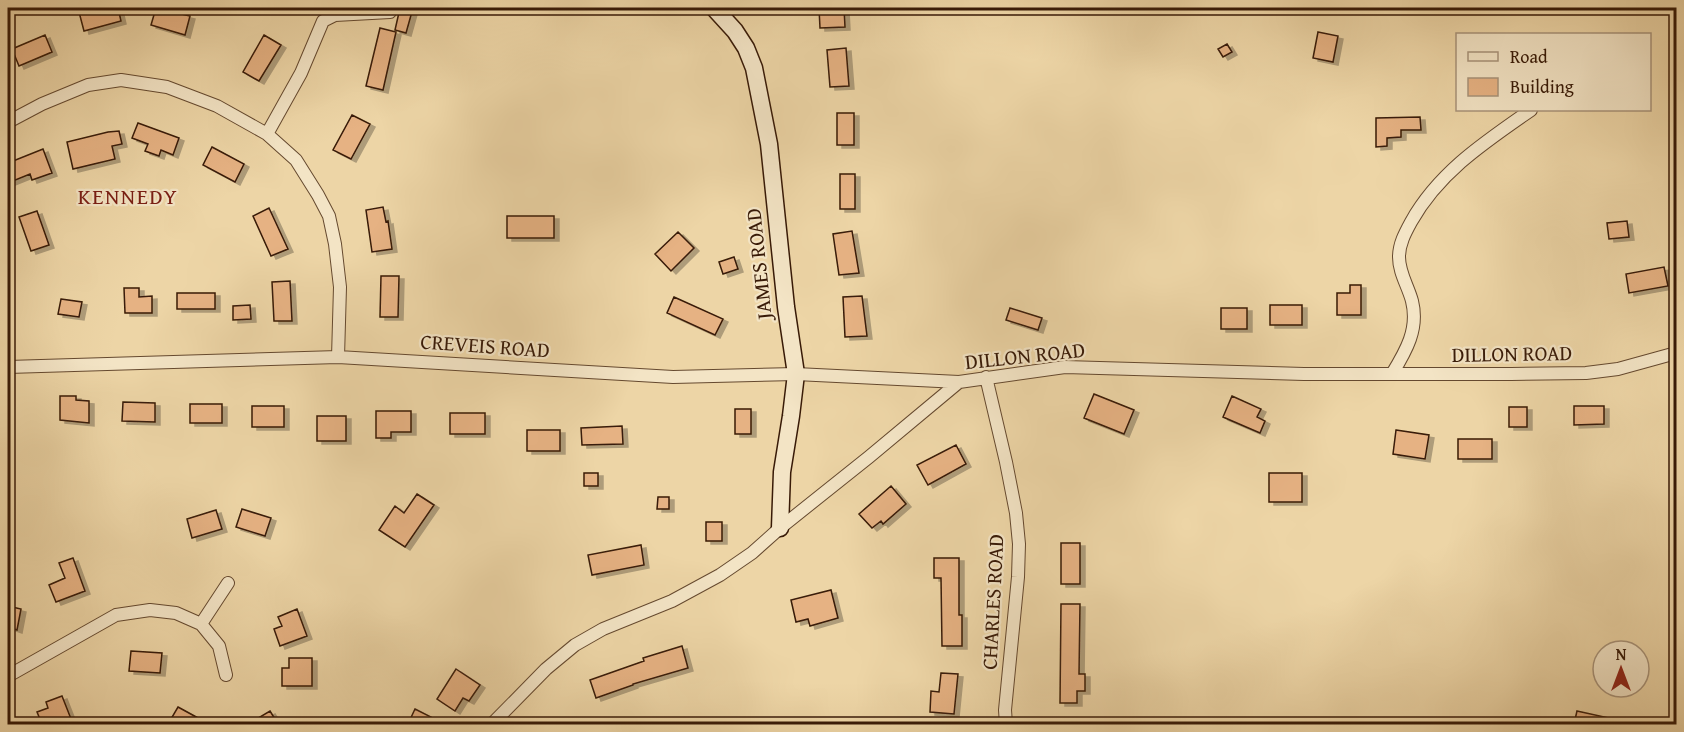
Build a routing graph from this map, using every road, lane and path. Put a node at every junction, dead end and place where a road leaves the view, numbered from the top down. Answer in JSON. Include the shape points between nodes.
{"nodes":[{"id":1,"x":714,"y":8,"type":"edge"},
{"id":2,"x":390,"y":12,"type":"dead end"},
{"id":3,"x":1530,"y":111,"type":"edge"},
{"id":4,"x":8,"y":122,"type":"edge"},
{"id":5,"x":267,"y":134,"type":"junction"},
{"id":6,"x":1677,"y":353,"type":"edge"},
{"id":7,"x":338,"y":357,"type":"junction"},
{"id":8,"x":8,"y":366,"type":"edge"},
{"id":9,"x":796,"y":374,"type":"junction"},
{"id":10,"x":1392,"y":374,"type":"junction"},
{"id":11,"x":986,"y":377,"type":"junction"},
{"id":12,"x":959,"y":382,"type":"junction"},
{"id":13,"x":780,"y":528,"type":"junction"},
{"id":14,"x":228,"y":583,"type":"dead end"},
{"id":15,"x":201,"y":624,"type":"junction"},
{"id":16,"x":226,"y":675,"type":"dead end"},
{"id":17,"x":8,"y":676,"type":"edge"},
{"id":18,"x":492,"y":724,"type":"edge"},
{"id":19,"x":1006,"y":724,"type":"edge"}],
"edges":[{"from":1,"to":9,"type":"street","name":"JAMES ROAD","via":[[735,31],[754,68],[769,144]]},
{"from":2,"to":5,"type":"street","via":[[335,15],[323,21],[302,74]]},
{"from":3,"to":10,"type":"street","via":[[1464,158],[1434,187],[1405,234],[1399,258],[1414,323],[1407,350]]},
{"from":4,"to":5,"type":"street","via":[[88,85],[121,80],[166,87],[218,106]]},
{"from":5,"to":7,"type":"street","via":[[296,160],[329,216],[340,287]]},
{"from":6,"to":10,"type":"street","name":"DILLON ROAD","via":[[1586,373]]},
{"from":7,"to":8,"type":"street","name":"CREVEIS ROAD"},
{"from":7,"to":9,"type":"street","name":"CREVEIS ROAD","via":[[673,377]]},
{"from":9,"to":12,"type":"street","name":"CREVEIS ROAD"},
{"from":9,"to":13,"type":"street","name":"JAMES ROAD","via":[[782,472]]},
{"from":10,"to":11,"type":"street","name":"DILLON ROAD","via":[[1065,367]]},
{"from":11,"to":12,"type":"street","name":"DILLON ROAD"},
{"from":11,"to":19,"type":"street","name":"CHARLES ROAD","via":[[1016,513],[1018,544]]},
{"from":12,"to":13,"type":"street","name":"DILLON ROAD"},
{"from":13,"to":18,"type":"street","name":"DILLON ROAD","via":[[720,574],[672,601],[603,629],[575,645]]},
{"from":14,"to":15,"type":"street"},
{"from":15,"to":16,"type":"street","via":[[219,646]]},
{"from":15,"to":17,"type":"street","via":[[176,613],[150,610],[116,615]]}]}
